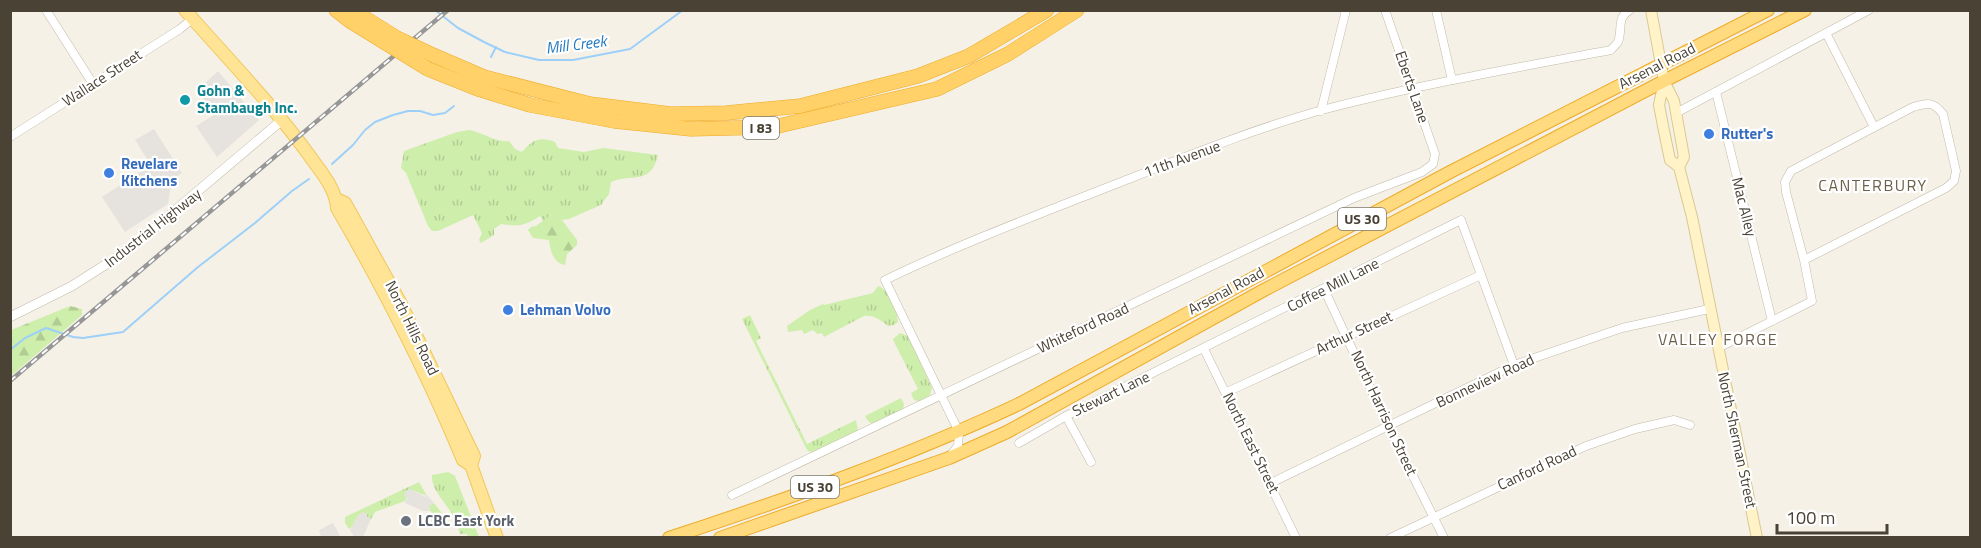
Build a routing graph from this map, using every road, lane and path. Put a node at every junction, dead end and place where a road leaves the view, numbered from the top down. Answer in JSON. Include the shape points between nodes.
{"nodes":[{"id":1,"x":46,"y":10,"type":"edge"},
{"id":2,"x":336,"y":10,"type":"edge"},
{"id":3,"x":1047,"y":10,"type":"edge"},
{"id":4,"x":1077,"y":10,"type":"edge"},
{"id":5,"x":1346,"y":10,"type":"edge"},
{"id":6,"x":1385,"y":10,"type":"edge"},
{"id":7,"x":1436,"y":10,"type":"edge"},
{"id":8,"x":1630,"y":10,"type":"edge"},
{"id":9,"x":1651,"y":10,"type":"edge"},
{"id":10,"x":1768,"y":10,"type":"edge"},
{"id":11,"x":1805,"y":10,"type":"edge"},
{"id":12,"x":1869,"y":10,"type":"edge"},
{"id":13,"x":189,"y":14,"type":"edge"},
{"id":14,"x":354,"y":15,"type":"edge"},
{"id":15,"x":1826,"y":33,"type":"junction"},
{"id":16,"x":1661,"y":64,"type":"junction"},
{"id":17,"x":1452,"y":80,"type":"junction"},
{"id":18,"x":1664,"y":81,"type":"junction"},
{"id":19,"x":93,"y":84,"type":"junction"},
{"id":20,"x":1413,"y":89,"type":"junction"},
{"id":21,"x":1716,"y":92,"type":"junction"},
{"id":22,"x":1321,"y":111,"type":"junction"},
{"id":23,"x":1676,"y":113,"type":"junction"},
{"id":24,"x":282,"y":120,"type":"junction"},
{"id":25,"x":1874,"y":127,"type":"junction"},
{"id":26,"x":11,"y":136,"type":"edge"},
{"id":27,"x":1434,"y":164,"type":"joint"},
{"id":28,"x":1679,"y":167,"type":"junction"},
{"id":29,"x":1804,"y":260,"type":"junction"},
{"id":30,"x":1481,"y":275,"type":"junction"},
{"id":31,"x":1324,"y":289,"type":"junction"},
{"id":32,"x":1709,"y":309,"type":"junction"},
{"id":33,"x":10,"y":317,"type":"edge"},
{"id":34,"x":1772,"y":321,"type":"junction"},
{"id":35,"x":1347,"y":335,"type":"junction"},
{"id":36,"x":1718,"y":348,"type":"junction"},
{"id":37,"x":1204,"y":349,"type":"junction"},
{"id":38,"x":1514,"y":365,"type":"junction"},
{"id":39,"x":1227,"y":392,"type":"junction"},
{"id":40,"x":941,"y":396,"type":"junction"},
{"id":41,"x":1066,"y":416,"type":"junction"},
{"id":42,"x":1690,"y":425,"type":"dead end"},
{"id":43,"x":1388,"y":426,"type":"junction"},
{"id":44,"x":959,"y":432,"type":"junction"},
{"id":45,"x":1019,"y":443,"type":"dead end"},
{"id":46,"x":949,"y":458,"type":"junction"},
{"id":47,"x":1091,"y":462,"type":"dead end"},
{"id":48,"x":1271,"y":483,"type":"junction"},
{"id":49,"x":732,"y":495,"type":"dead end"},
{"id":50,"x":1434,"y":516,"type":"junction"},
{"id":51,"x":497,"y":537,"type":"edge"},
{"id":52,"x":669,"y":537,"type":"edge"},
{"id":53,"x":720,"y":537,"type":"edge"},
{"id":54,"x":1296,"y":537,"type":"edge"},
{"id":55,"x":1390,"y":537,"type":"edge"},
{"id":56,"x":1444,"y":537,"type":"edge"},
{"id":57,"x":1757,"y":537,"type":"edge"}],
"edges":[{"from":1,"to":19,"type":"street"},
{"from":2,"to":14,"type":"highway","number":"I 83"},
{"from":3,"to":14,"type":"highway","number":"I 83","bridge":true,"via":[[969,56],[918,76],[800,106],[671,114],[590,104],[484,77]]},
{"from":4,"to":14,"type":"highway","number":"I 83","bridge":true,"via":[[1008,54],[937,89],[774,127],[691,129],[614,121],[530,105],[478,89],[428,69]]},
{"from":5,"to":22,"type":"street"},
{"from":6,"to":20,"type":"street","name":"Eberts Lane"},
{"from":7,"to":17,"type":"street"},
{"from":8,"to":17,"type":"street","name":"11th Avenue","via":[[1620,19],[1618,42],[1611,50]]},
{"from":9,"to":16,"type":"main road","name":"North Sherman Street"},
{"from":10,"to":16,"type":"highway","name":"Arsenal Road","number":"US 30"},
{"from":11,"to":18,"type":"highway","name":"Arsenal Road","number":"US 30"},
{"from":12,"to":15,"type":"street"},
{"from":13,"to":19,"type":"street","name":"Wallace Street","via":[[180,29]]},
{"from":13,"to":24,"type":"main road","name":"North Hills Road"},
{"from":15,"to":21,"type":"street"},
{"from":15,"to":25,"type":"street"},
{"from":16,"to":18,"type":"main road","name":"North Sherman Street"},
{"from":16,"to":44,"type":"highway","name":"Arsenal Road","number":"US 30","via":[[1431,182],[1019,404]]},
{"from":17,"to":20,"type":"street","name":"11th Avenue"},
{"from":18,"to":23,"type":"main road","name":"North Sherman Street"},
{"from":18,"to":28,"type":"main road","name":"North Sherman Street","via":[[1659,105],[1670,160]]},
{"from":18,"to":46,"type":"highway","name":"Arsenal Road","number":"US 30","via":[[1264,290],[1047,411]]},
{"from":19,"to":26,"type":"street","name":"Wallace Street"},
{"from":20,"to":22,"type":"street","name":"11th Avenue"},
{"from":20,"to":27,"type":"street","name":"Eberts Lane","via":[[1436,154]]},
{"from":21,"to":23,"type":"street"},
{"from":21,"to":34,"type":"street","name":"Mac Alley"},
{"from":22,"to":40,"type":"street","name":"11th Avenue","via":[[1172,162],[885,280]]},
{"from":23,"to":28,"type":"main road","name":"North Sherman Street","via":[[1684,157]]},
{"from":24,"to":33,"type":"street","name":"Industrial Highway","via":[[127,251],[72,286]]},
{"from":24,"to":51,"type":"main road","name":"North Hills Road","via":[[323,174],[336,199],[337,208],[392,308],[463,460],[471,465]]},
{"from":25,"to":29,"type":"street","via":[[1791,171],[1785,182]]},
{"from":25,"to":29,"type":"street","via":[[1913,107],[1937,106],[1943,114],[1956,171],[1954,181]]},
{"from":27,"to":40,"type":"street","name":"Whiteford Road","via":[[1354,198]]},
{"from":28,"to":32,"type":"main road","name":"North Sherman Street"},
{"from":29,"to":34,"type":"street","via":[[1812,301]]},
{"from":30,"to":31,"type":"street","name":"Coffee Mill Lane","via":[[1461,220]]},
{"from":30,"to":35,"type":"street","name":"Arthur Street"},
{"from":30,"to":38,"type":"street"},
{"from":31,"to":35,"type":"street","name":"North Harrison Street"},
{"from":31,"to":37,"type":"street","name":"Coffee Mill Lane"},
{"from":32,"to":36,"type":"main road","name":"North Sherman Street"},
{"from":32,"to":38,"type":"street","name":"Bonneview Road","via":[[1622,328]]},
{"from":34,"to":36,"type":"street"},
{"from":35,"to":39,"type":"street","name":"Arthur Street"},
{"from":35,"to":43,"type":"street","name":"North Harrison Street"},
{"from":36,"to":57,"type":"main road","name":"North Sherman Street"},
{"from":37,"to":39,"type":"street","name":"North East Street"},
{"from":37,"to":41,"type":"street","name":"Stewart Lane"},
{"from":38,"to":43,"type":"street","name":"Bonneview Road"},
{"from":39,"to":48,"type":"street","name":"North East Street"},
{"from":40,"to":44,"type":"street","name":"11th Avenue"},
{"from":40,"to":49,"type":"street","name":"Whiteford Road"},
{"from":41,"to":45,"type":"street","name":"Stewart Lane"},
{"from":41,"to":47,"type":"street"},
{"from":42,"to":50,"type":"street","name":"Canford Road","via":[[1674,420],[1586,446]]},
{"from":43,"to":48,"type":"street","name":"Bonneview Road"},
{"from":43,"to":50,"type":"street","name":"North Harrison Street"},
{"from":44,"to":46,"type":"street","via":[[958,446]]},
{"from":44,"to":52,"type":"highway","name":"Arsenal Road","number":"US 30","via":[[874,466]]},
{"from":46,"to":53,"type":"highway","name":"Arsenal Road","number":"US 30"},
{"from":48,"to":54,"type":"street","name":"North East Street"},
{"from":50,"to":55,"type":"street","name":"Canford Road"},
{"from":50,"to":56,"type":"street","name":"North Harrison Street"}]}
